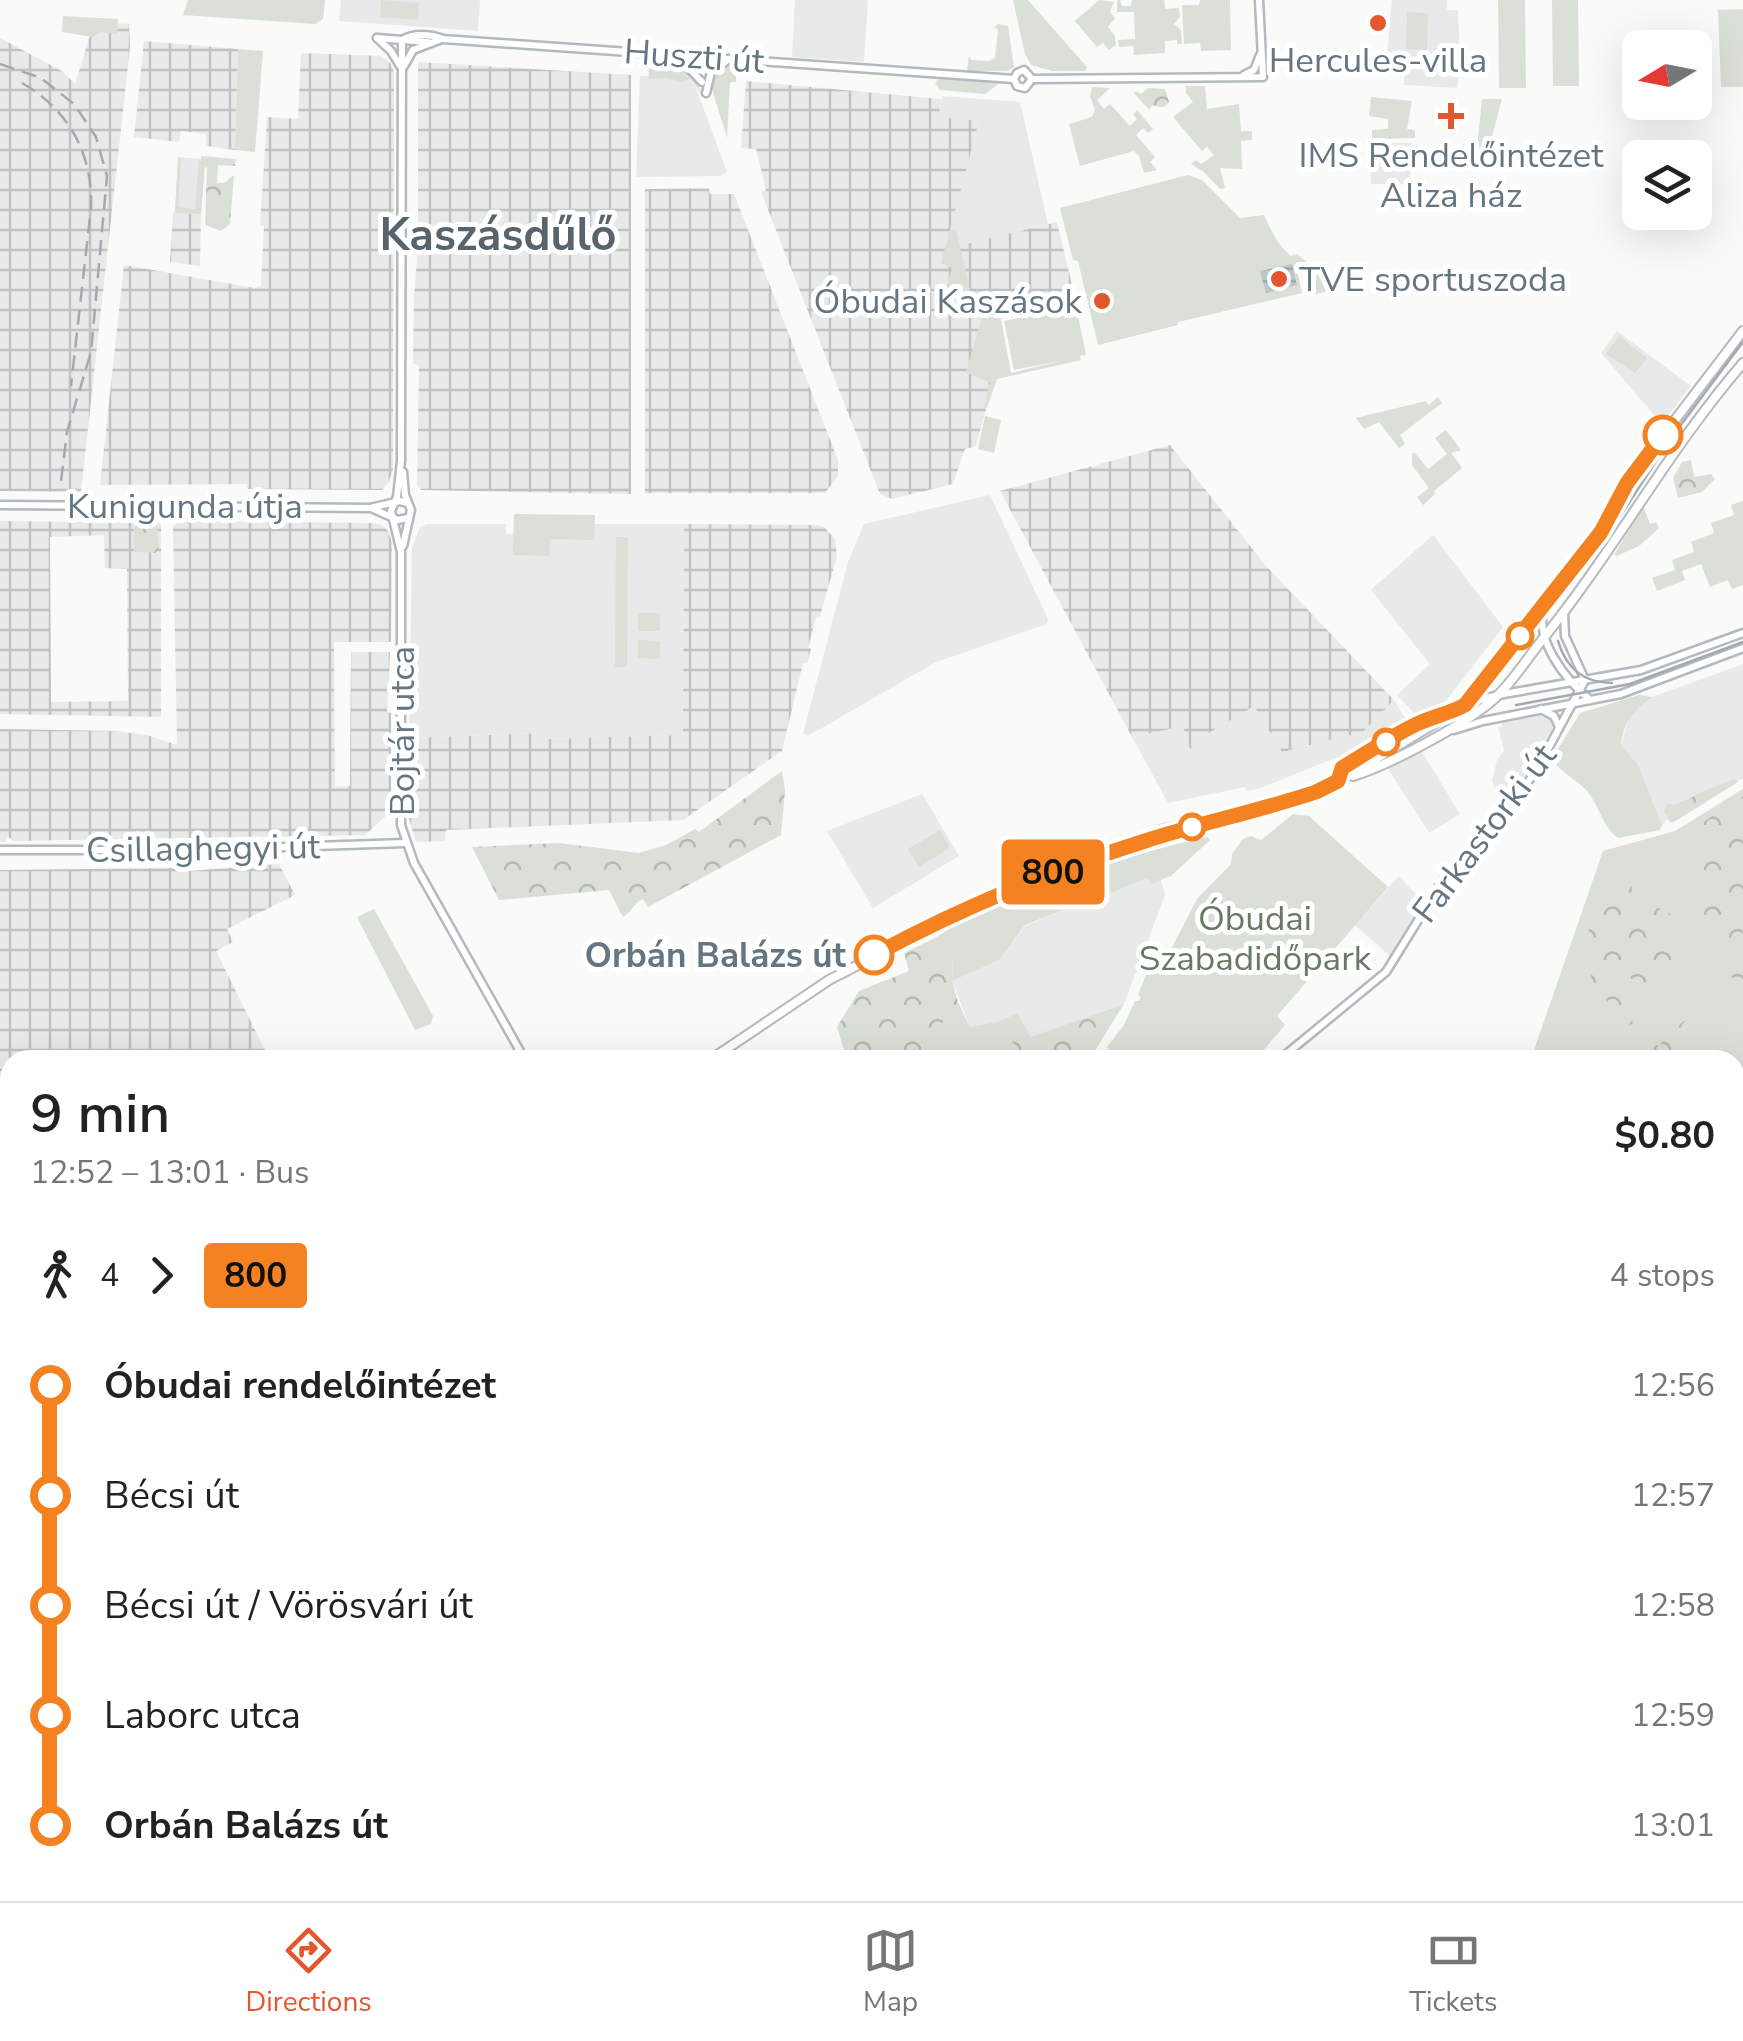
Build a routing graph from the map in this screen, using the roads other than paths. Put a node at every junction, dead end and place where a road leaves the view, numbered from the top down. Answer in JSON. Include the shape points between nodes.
{"nodes":[{"id":1,"x":1259,"y":0,"type":"edge"},
{"id":2,"x":402,"y":40,"type":"junction"},
{"id":3,"x":442,"y":40,"type":"junction"},
{"id":4,"x":429,"y":42,"type":"junction"},
{"id":5,"x":1262,"y":50,"type":"junction"},
{"id":6,"x":676,"y":55,"type":"junction"},
{"id":7,"x":698,"y":56,"type":"junction"},
{"id":8,"x":730,"y":59,"type":"junction"},
{"id":9,"x":402,"y":72,"type":"junction"},
{"id":10,"x":1238,"y":78,"type":"junction"},
{"id":11,"x":702,"y":82,"type":"junction"},
{"id":12,"x":1743,"y":331,"type":"edge"},
{"id":13,"x":1743,"y":363,"type":"edge"},
{"id":14,"x":401,"y":461,"type":"junction"},
{"id":15,"x":396,"y":502,"type":"junction"},
{"id":16,"x":407,"y":503,"type":"junction"},
{"id":17,"x":0,"y":505,"type":"edge"},
{"id":18,"x":370,"y":508,"type":"junction"},
{"id":19,"x":394,"y":518,"type":"junction"},
{"id":20,"x":408,"y":518,"type":"junction"},
{"id":21,"x":401,"y":552,"type":"junction"},
{"id":22,"x":1545,"y":604,"type":"junction"},
{"id":23,"x":1564,"y":613,"type":"junction"},
{"id":24,"x":1743,"y":633,"type":"edge"},
{"id":25,"x":1544,"y":638,"type":"junction"},
{"id":26,"x":1743,"y":648,"type":"edge"},
{"id":27,"x":1530,"y":655,"type":"junction"},
{"id":28,"x":1557,"y":661,"type":"junction"},
{"id":29,"x":1585,"y":680,"type":"junction"},
{"id":30,"x":1572,"y":683,"type":"junction"},
{"id":31,"x":1552,"y":686,"type":"junction"},
{"id":32,"x":1580,"y":692,"type":"junction"},
{"id":33,"x":1498,"y":695,"type":"junction"},
{"id":34,"x":1590,"y":700,"type":"junction"},
{"id":35,"x":1573,"y":704,"type":"junction"},
{"id":36,"x":1465,"y":705,"type":"junction"},
{"id":37,"x":1540,"y":709,"type":"junction"},
{"id":38,"x":1560,"y":729,"type":"junction"},
{"id":39,"x":1424,"y":741,"type":"junction"},
{"id":40,"x":1344,"y":778,"type":"junction"},
{"id":41,"x":405,"y":843,"type":"junction"},
{"id":42,"x":0,"y":850,"type":"edge"},
{"id":43,"x":519,"y":1050,"type":"edge"},
{"id":44,"x":725,"y":1050,"type":"edge"},
{"id":45,"x":1291,"y":1050,"type":"edge"}],
"edges":[{"from":1,"to":5,"type":"street"},
{"from":2,"to":3,"type":"street","name":"Huszti út"},
{"from":2,"to":4,"type":"street"},
{"from":2,"to":9,"type":"street"},
{"from":2,"to":9,"type":"street","via":[[378,38]]},
{"from":3,"to":4,"type":"street"},
{"from":3,"to":6,"type":"street","name":"Huszti út"},
{"from":4,"to":9,"type":"street","via":[[410,52]]},
{"from":5,"to":10,"type":"street","via":[[1254,70]]},
{"from":5,"to":10,"type":"street","via":[[1263,77]]},
{"from":6,"to":7,"type":"street","name":"Huszti út"},
{"from":6,"to":11,"type":"street"},
{"from":7,"to":8,"type":"street","name":"Huszti út"},
{"from":7,"to":11,"type":"street"},
{"from":8,"to":10,"type":"street","name":"Huszti út","via":[[1014,79],[1024,70],[1032,79]]},
{"from":8,"to":11,"type":"street","via":[[711,72],[706,93]]},
{"from":9,"to":14,"type":"street"},
{"from":12,"to":22,"type":"main road","via":[[1632,475],[1601,532]]},
{"from":13,"to":23,"type":"main road"},
{"from":14,"to":15,"type":"street"},
{"from":14,"to":16,"type":"street"},
{"from":15,"to":16,"type":"street","name":"Kunigunda útja"},
{"from":15,"to":18,"type":"street","name":"Kunigunda útja"},
{"from":15,"to":19,"type":"street"},
{"from":16,"to":20,"type":"street"},
{"from":17,"to":18,"type":"street","name":"Kunigunda útja"},
{"from":18,"to":19,"type":"street","name":"Kunigunda útja"},
{"from":19,"to":20,"type":"street","name":"Kunigunda útja"},
{"from":19,"to":21,"type":"street","name":"Bojtár utca"},
{"from":20,"to":21,"type":"street","name":"Bojtár utca"},
{"from":21,"to":41,"type":"street","name":"Bojtár utca"},
{"from":22,"to":25,"type":"street"},
{"from":22,"to":36,"type":"main road"},
{"from":23,"to":25,"type":"main road"},
{"from":23,"to":29,"type":"street","via":[[1564,636]]},
{"from":24,"to":29,"type":"street","via":[[1641,670]]},
{"from":25,"to":27,"type":"main road"},
{"from":25,"to":28,"type":"street"},
{"from":26,"to":34,"type":"street"},
{"from":27,"to":28,"type":"street"},
{"from":27,"to":33,"type":"main road"},
{"from":28,"to":30,"type":"street"},
{"from":28,"to":31,"type":"street"},
{"from":29,"to":30,"type":"street"},
{"from":29,"to":32,"type":"street","name":"Farkastorki út"},
{"from":30,"to":31,"type":"street"},
{"from":30,"to":32,"type":"street"},
{"from":30,"to":35,"type":"street"},
{"from":31,"to":33,"type":"street"},
{"from":32,"to":34,"type":"street"},
{"from":32,"to":35,"type":"street","name":"Farkastorki út"},
{"from":33,"to":36,"type":"street"},
{"from":33,"to":39,"type":"main road"},
{"from":34,"to":35,"type":"street"},
{"from":35,"to":37,"type":"street"},
{"from":35,"to":38,"type":"street","name":"Farkastorki út"},
{"from":36,"to":40,"type":"main road"},
{"from":37,"to":38,"type":"street","name":"Farkastorki út"},
{"from":37,"to":39,"type":"street"},
{"from":38,"to":45,"type":"street","name":"Farkastorki út","via":[[1509,811],[1443,880],[1386,972]]},
{"from":39,"to":40,"type":"main road"},
{"from":40,"to":44,"type":"main road","via":[[986,899],[828,980]]},
{"from":41,"to":42,"type":"street","name":"Csillaghegyi út"},
{"from":41,"to":43,"type":"street","name":"Bojtár utca"}]}
